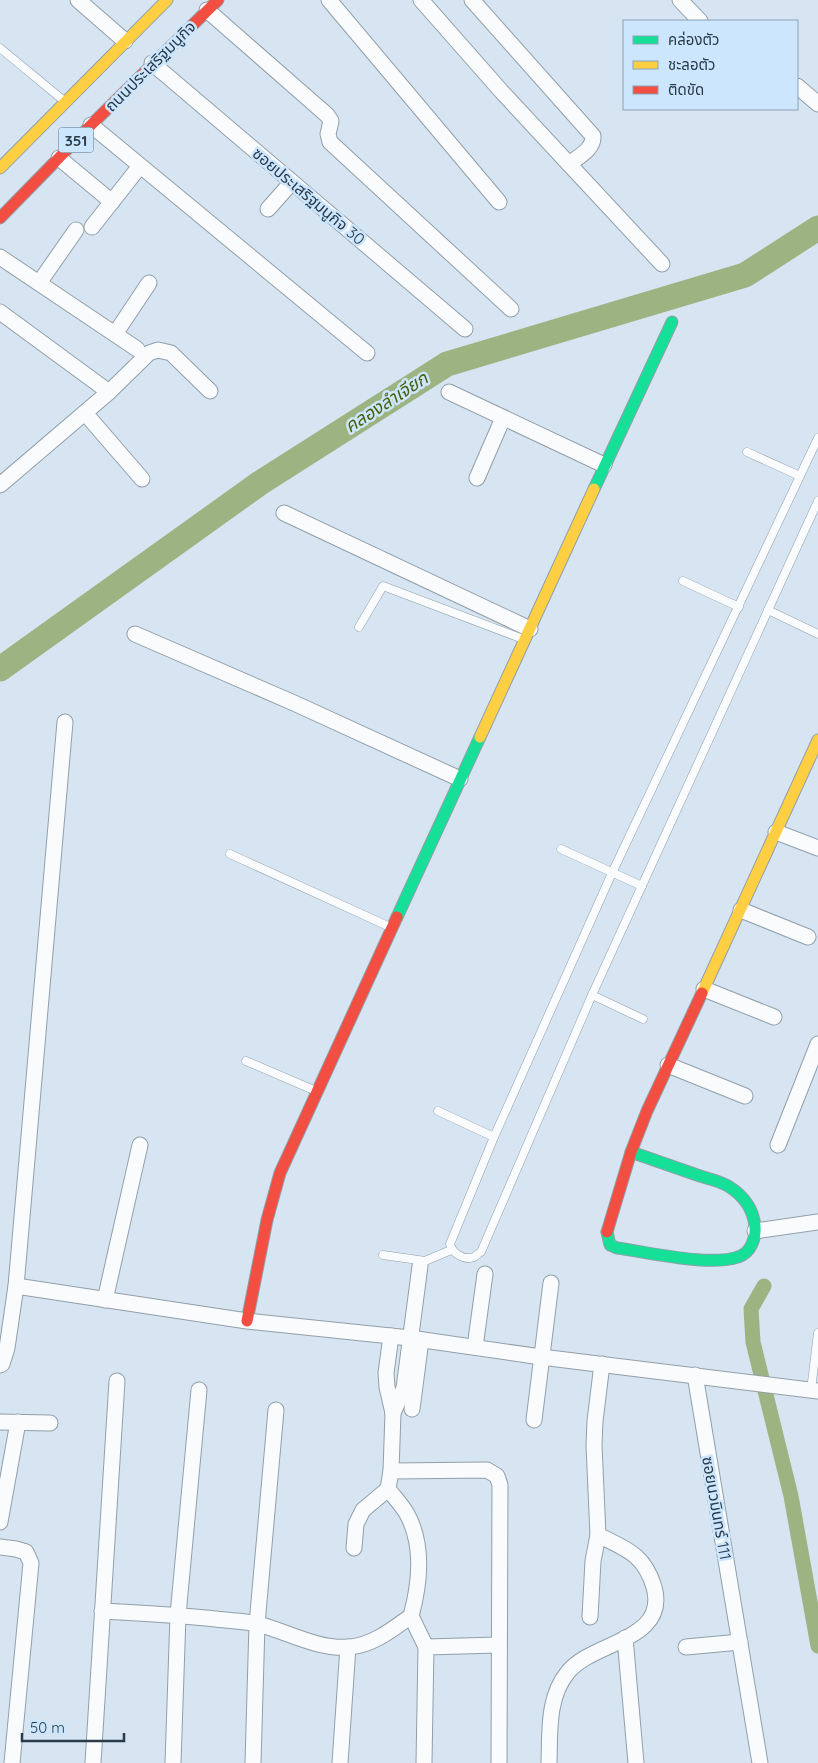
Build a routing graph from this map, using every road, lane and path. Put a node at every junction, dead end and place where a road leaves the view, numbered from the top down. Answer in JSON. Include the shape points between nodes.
{"nodes":[{"id":1,"x":78,"y":0,"type":"edge"},
{"id":2,"x":167,"y":0,"type":"edge"},
{"id":3,"x":329,"y":0,"type":"edge"},
{"id":4,"x":421,"y":0,"type":"edge"},
{"id":5,"x":472,"y":0,"type":"edge"},
{"id":6,"x":680,"y":0,"type":"edge"},
{"id":7,"x":212,"y":5,"type":"edge"},
{"id":8,"x":699,"y":20,"type":"edge"},
{"id":9,"x":128,"y":44,"type":"junction"},
{"id":10,"x":0,"y":48,"type":"edge"},
{"id":11,"x":149,"y":61,"type":"junction"},
{"id":12,"x":798,"y":87,"type":"edge"},
{"id":13,"x":64,"y":102,"type":"junction"},
{"id":14,"x":818,"y":104,"type":"edge"},
{"id":15,"x":91,"y":125,"type":"junction"},
{"id":16,"x":59,"y":158,"type":"junction"},
{"id":17,"x":569,"y":164,"type":"junction"},
{"id":18,"x":140,"y":166,"type":"junction"},
{"id":19,"x":0,"y":168,"type":"edge"},
{"id":20,"x":292,"y":182,"type":"junction"},
{"id":21,"x":112,"y":202,"type":"junction"},
{"id":22,"x":499,"y":202,"type":"dead end"},
{"id":23,"x":268,"y":209,"type":"dead end"},
{"id":24,"x":0,"y":218,"type":"edge"},
{"id":25,"x":92,"y":226,"type":"dead end"},
{"id":26,"x":76,"y":230,"type":"dead end"},
{"id":27,"x":0,"y":257,"type":"edge"},
{"id":28,"x":662,"y":264,"type":"dead end"},
{"id":29,"x":39,"y":283,"type":"junction"},
{"id":30,"x":149,"y":283,"type":"dead end"},
{"id":31,"x":511,"y":309,"type":"dead end"},
{"id":32,"x":0,"y":312,"type":"edge"},
{"id":33,"x":672,"y":322,"type":"dead end"},
{"id":34,"x":465,"y":329,"type":"dead end"},
{"id":35,"x":115,"y":334,"type":"junction"},
{"id":36,"x":136,"y":349,"type":"dead end"},
{"id":37,"x":367,"y":352,"type":"dead end"},
{"id":38,"x":210,"y":391,"type":"dead end"},
{"id":39,"x":109,"y":392,"type":"junction"},
{"id":40,"x":449,"y":392,"type":"dead end"},
{"id":41,"x":85,"y":412,"type":"junction"},
{"id":42,"x":503,"y":418,"type":"junction"},
{"id":43,"x":818,"y":438,"type":"edge"},
{"id":44,"x":747,"y":452,"type":"dead end"},
{"id":45,"x":604,"y":465,"type":"junction"},
{"id":46,"x":800,"y":476,"type":"junction"},
{"id":47,"x":477,"y":478,"type":"dead end"},
{"id":48,"x":142,"y":479,"type":"dead end"},
{"id":49,"x":0,"y":486,"type":"edge"},
{"id":50,"x":818,"y":501,"type":"edge"},
{"id":51,"x":284,"y":513,"type":"dead end"},
{"id":52,"x":683,"y":581,"type":"dead end"},
{"id":53,"x":739,"y":607,"type":"junction"},
{"id":54,"x":768,"y":610,"type":"junction"},
{"id":55,"x":359,"y":627,"type":"dead end"},
{"id":56,"x":135,"y":634,"type":"dead end"},
{"id":57,"x":528,"y":634,"type":"junction"},
{"id":58,"x":818,"y":634,"type":"edge"},
{"id":59,"x":64,"y":722,"type":"dead end"},
{"id":60,"x":816,"y":748,"type":"edge"},
{"id":61,"x":460,"y":779,"type":"junction"},
{"id":62,"x":776,"y":832,"type":"junction"},
{"id":63,"x":818,"y":848,"type":"edge"},
{"id":64,"x":562,"y":849,"type":"dead end"},
{"id":65,"x":230,"y":854,"type":"dead end"},
{"id":66,"x":612,"y":873,"type":"junction"},
{"id":67,"x":642,"y":886,"type":"junction"},
{"id":68,"x":741,"y":910,"type":"junction"},
{"id":69,"x":392,"y":928,"type":"junction"},
{"id":70,"x":808,"y":937,"type":"dead end"},
{"id":71,"x":704,"y":989,"type":"junction"},
{"id":72,"x":592,"y":995,"type":"junction"},
{"id":73,"x":774,"y":1017,"type":"dead end"},
{"id":74,"x":643,"y":1019,"type":"dead end"},
{"id":75,"x":818,"y":1044,"type":"edge"},
{"id":76,"x":246,"y":1061,"type":"dead end"},
{"id":77,"x":668,"y":1065,"type":"junction"},
{"id":78,"x":813,"y":1069,"type":"edge"},
{"id":79,"x":317,"y":1092,"type":"junction"},
{"id":80,"x":745,"y":1096,"type":"dead end"},
{"id":81,"x":438,"y":1110,"type":"dead end"},
{"id":82,"x":494,"y":1137,"type":"junction"},
{"id":83,"x":140,"y":1145,"type":"dead end"},
{"id":84,"x":778,"y":1145,"type":"dead end"},
{"id":85,"x":631,"y":1152,"type":"junction"},
{"id":86,"x":818,"y":1222,"type":"edge"},
{"id":87,"x":755,"y":1231,"type":"junction"},
{"id":88,"x":451,"y":1250,"type":"junction"},
{"id":89,"x":383,"y":1255,"type":"dead end"},
{"id":90,"x":420,"y":1266,"type":"dead end"},
{"id":91,"x":485,"y":1274,"type":"dead end"},
{"id":92,"x":551,"y":1283,"type":"dead end"},
{"id":93,"x":16,"y":1286,"type":"junction"},
{"id":94,"x":105,"y":1300,"type":"junction"},
{"id":95,"x":247,"y":1321,"type":"junction"},
{"id":96,"x":818,"y":1333,"type":"edge"},
{"id":97,"x":391,"y":1336,"type":"junction"},
{"id":98,"x":416,"y":1339,"type":"junction"},
{"id":99,"x":475,"y":1347,"type":"junction"},
{"id":100,"x":541,"y":1357,"type":"junction"},
{"id":101,"x":602,"y":1364,"type":"junction"},
{"id":102,"x":0,"y":1365,"type":"edge"},
{"id":103,"x":695,"y":1375,"type":"junction"},
{"id":104,"x":117,"y":1382,"type":"dead end"},
{"id":105,"x":199,"y":1390,"type":"dead end"},
{"id":106,"x":815,"y":1391,"type":"edge"},
{"id":107,"x":412,"y":1409,"type":"dead end"},
{"id":108,"x":276,"y":1410,"type":"dead end"},
{"id":109,"x":393,"y":1413,"type":"junction"},
{"id":110,"x":534,"y":1420,"type":"dead end"},
{"id":111,"x":0,"y":1422,"type":"edge"},
{"id":112,"x":18,"y":1422,"type":"junction"},
{"id":113,"x":50,"y":1423,"type":"dead end"},
{"id":114,"x":391,"y":1471,"type":"junction"},
{"id":115,"x":388,"y":1489,"type":"junction"},
{"id":116,"x":0,"y":1522,"type":"edge"},
{"id":117,"x":598,"y":1535,"type":"junction"},
{"id":118,"x":0,"y":1547,"type":"edge"},
{"id":119,"x":354,"y":1548,"type":"dead end"},
{"id":120,"x":102,"y":1612,"type":"junction"},
{"id":121,"x":178,"y":1615,"type":"junction"},
{"id":122,"x":411,"y":1616,"type":"junction"},
{"id":123,"x":590,"y":1617,"type":"dead end"},
{"id":124,"x":257,"y":1624,"type":"junction"},
{"id":125,"x":625,"y":1638,"type":"junction"},
{"id":126,"x":740,"y":1642,"type":"junction"},
{"id":127,"x":498,"y":1645,"type":"junction"},
{"id":128,"x":348,"y":1647,"type":"junction"},
{"id":129,"x":426,"y":1647,"type":"junction"},
{"id":130,"x":686,"y":1647,"type":"dead end"},
{"id":131,"x":12,"y":1763,"type":"edge"},
{"id":132,"x":93,"y":1763,"type":"edge"},
{"id":133,"x":173,"y":1763,"type":"edge"},
{"id":134,"x":253,"y":1763,"type":"edge"},
{"id":135,"x":340,"y":1763,"type":"edge"},
{"id":136,"x":424,"y":1763,"type":"edge"},
{"id":137,"x":499,"y":1763,"type":"edge"},
{"id":138,"x":549,"y":1763,"type":"edge"},
{"id":139,"x":636,"y":1763,"type":"edge"},
{"id":140,"x":760,"y":1763,"type":"edge"}],
"edges":[{"from":1,"to":9,"type":"street"},
{"from":2,"to":9,"type":"street","number":"351"},
{"from":3,"to":22,"type":"street"},
{"from":4,"to":17,"type":"street"},
{"from":5,"to":17,"type":"street","via":[[593,136],[591,146]]},
{"from":6,"to":8,"type":"street"},
{"from":7,"to":11,"type":"street","name":"ถนนประเสริฐมนูกิจ","number":"351"},
{"from":7,"to":31,"type":"street","via":[[327,115],[331,121],[330,142]]},
{"from":9,"to":13,"type":"street","number":"351"},
{"from":10,"to":13,"type":"lane"},
{"from":11,"to":15,"type":"street","name":"ถนนประเสริฐมนูกิจ","number":"351"},
{"from":11,"to":20,"type":"street","name":"ซอยประเสริฐมนูกิจ 30"},
{"from":12,"to":14,"type":"street"},
{"from":13,"to":19,"type":"street","number":"351"},
{"from":15,"to":16,"type":"street","name":"ถนนประเสริฐมนูกิจ","number":"351"},
{"from":15,"to":18,"type":"street"},
{"from":16,"to":21,"type":"street"},
{"from":16,"to":24,"type":"street","name":"ถนนประเสริฐมนูกิจ","number":"351"},
{"from":17,"to":28,"type":"street"},
{"from":18,"to":21,"type":"street"},
{"from":18,"to":37,"type":"street"},
{"from":20,"to":23,"type":"street"},
{"from":20,"to":34,"type":"street","name":"ซอยประเสริฐมนูกิจ 30"},
{"from":21,"to":25,"type":"street"},
{"from":26,"to":29,"type":"street"},
{"from":27,"to":29,"type":"street"},
{"from":29,"to":35,"type":"street"},
{"from":30,"to":35,"type":"street"},
{"from":32,"to":39,"type":"street"},
{"from":33,"to":45,"type":"street"},
{"from":35,"to":36,"type":"street"},
{"from":38,"to":39,"type":"street","via":[[171,353],[158,350],[150,353]]},
{"from":39,"to":41,"type":"street"},
{"from":40,"to":42,"type":"street"},
{"from":41,"to":48,"type":"street"},
{"from":41,"to":49,"type":"street"},
{"from":42,"to":45,"type":"street"},
{"from":42,"to":47,"type":"street"},
{"from":43,"to":46,"type":"lane"},
{"from":44,"to":46,"type":"lane"},
{"from":45,"to":57,"type":"street"},
{"from":46,"to":53,"type":"lane"},
{"from":50,"to":54,"type":"lane"},
{"from":51,"to":57,"type":"street"},
{"from":52,"to":53,"type":"lane"},
{"from":53,"to":66,"type":"lane"},
{"from":54,"to":58,"type":"lane"},
{"from":54,"to":67,"type":"lane"},
{"from":55,"to":57,"type":"lane","via":[[383,586]]},
{"from":56,"to":61,"type":"street"},
{"from":57,"to":61,"type":"street"},
{"from":59,"to":93,"type":"street"},
{"from":60,"to":62,"type":"street"},
{"from":61,"to":69,"type":"street"},
{"from":62,"to":63,"type":"street"},
{"from":62,"to":68,"type":"street"},
{"from":64,"to":66,"type":"lane"},
{"from":65,"to":69,"type":"lane"},
{"from":66,"to":67,"type":"lane"},
{"from":66,"to":82,"type":"lane"},
{"from":67,"to":72,"type":"lane"},
{"from":68,"to":70,"type":"street"},
{"from":68,"to":71,"type":"street"},
{"from":69,"to":79,"type":"street"},
{"from":71,"to":73,"type":"street"},
{"from":71,"to":77,"type":"street"},
{"from":72,"to":74,"type":"lane"},
{"from":72,"to":88,"type":"lane","via":[[481,1252],[470,1258]]},
{"from":75,"to":78,"type":"street"},
{"from":76,"to":79,"type":"lane"},
{"from":77,"to":80,"type":"street"},
{"from":77,"to":85,"type":"street"},
{"from":78,"to":84,"type":"street"},
{"from":79,"to":95,"type":"street","via":[[280,1173]]},
{"from":81,"to":82,"type":"lane"},
{"from":82,"to":88,"type":"lane","via":[[450,1244]]},
{"from":83,"to":94,"type":"street"},
{"from":85,"to":87,"type":"street","via":[[727,1185],[748,1202]]},
{"from":85,"to":87,"type":"street","via":[[608,1223],[610,1245],[680,1256],[726,1259],[738,1257],[750,1249]]},
{"from":86,"to":87,"type":"street"},
{"from":88,"to":89,"type":"lane","via":[[425,1261]]},
{"from":90,"to":98,"type":"street"},
{"from":91,"to":99,"type":"street"},
{"from":92,"to":100,"type":"street"},
{"from":93,"to":94,"type":"street"},
{"from":93,"to":102,"type":"street","via":[[7,1348]]},
{"from":94,"to":95,"type":"street"},
{"from":95,"to":97,"type":"street"},
{"from":96,"to":106,"type":"lane"},
{"from":97,"to":98,"type":"street"},
{"from":97,"to":109,"type":"street","via":[[386,1386]]},
{"from":98,"to":99,"type":"street"},
{"from":98,"to":107,"type":"street"},
{"from":98,"to":109,"type":"street","via":[[404,1388]]},
{"from":99,"to":100,"type":"street"},
{"from":100,"to":101,"type":"street"},
{"from":100,"to":110,"type":"street"},
{"from":101,"to":103,"type":"street"},
{"from":101,"to":117,"type":"street","via":[[594,1445]]},
{"from":103,"to":106,"type":"street"},
{"from":103,"to":126,"type":"street","name":"ซอยนวมินทร์ 111"},
{"from":104,"to":120,"type":"street"},
{"from":105,"to":121,"type":"street"},
{"from":108,"to":124,"type":"street"},
{"from":109,"to":114,"type":"street"},
{"from":111,"to":112,"type":"street"},
{"from":112,"to":113,"type":"street"},
{"from":112,"to":116,"type":"street"},
{"from":114,"to":115,"type":"street"},
{"from":114,"to":127,"type":"street","via":[[487,1470],[497,1476],[500,1485]]},
{"from":115,"to":119,"type":"street","via":[[363,1510],[356,1524]]},
{"from":115,"to":122,"type":"street","via":[[407,1514],[416,1536],[419,1558]]},
{"from":117,"to":123,"type":"street"},
{"from":117,"to":125,"type":"street","via":[[632,1552],[642,1561],[656,1596],[655,1611],[648,1622]]},
{"from":118,"to":131,"type":"street","via":[[26,1552],[31,1563]]},
{"from":120,"to":121,"type":"street"},
{"from":120,"to":132,"type":"street"},
{"from":121,"to":124,"type":"street"},
{"from":121,"to":133,"type":"street"},
{"from":122,"to":128,"type":"street","via":[[376,1638]]},
{"from":122,"to":129,"type":"street"},
{"from":124,"to":128,"type":"street","via":[[318,1644]]},
{"from":124,"to":134,"type":"street"},
{"from":125,"to":138,"type":"street","via":[[568,1671],[558,1687],[553,1703]]},
{"from":125,"to":139,"type":"street"},
{"from":126,"to":130,"type":"street"},
{"from":126,"to":140,"type":"street","name":"ซอยนวมินทร์ 111"},
{"from":127,"to":129,"type":"street"},
{"from":127,"to":137,"type":"street"},
{"from":128,"to":135,"type":"street"},
{"from":129,"to":136,"type":"street"}]}
